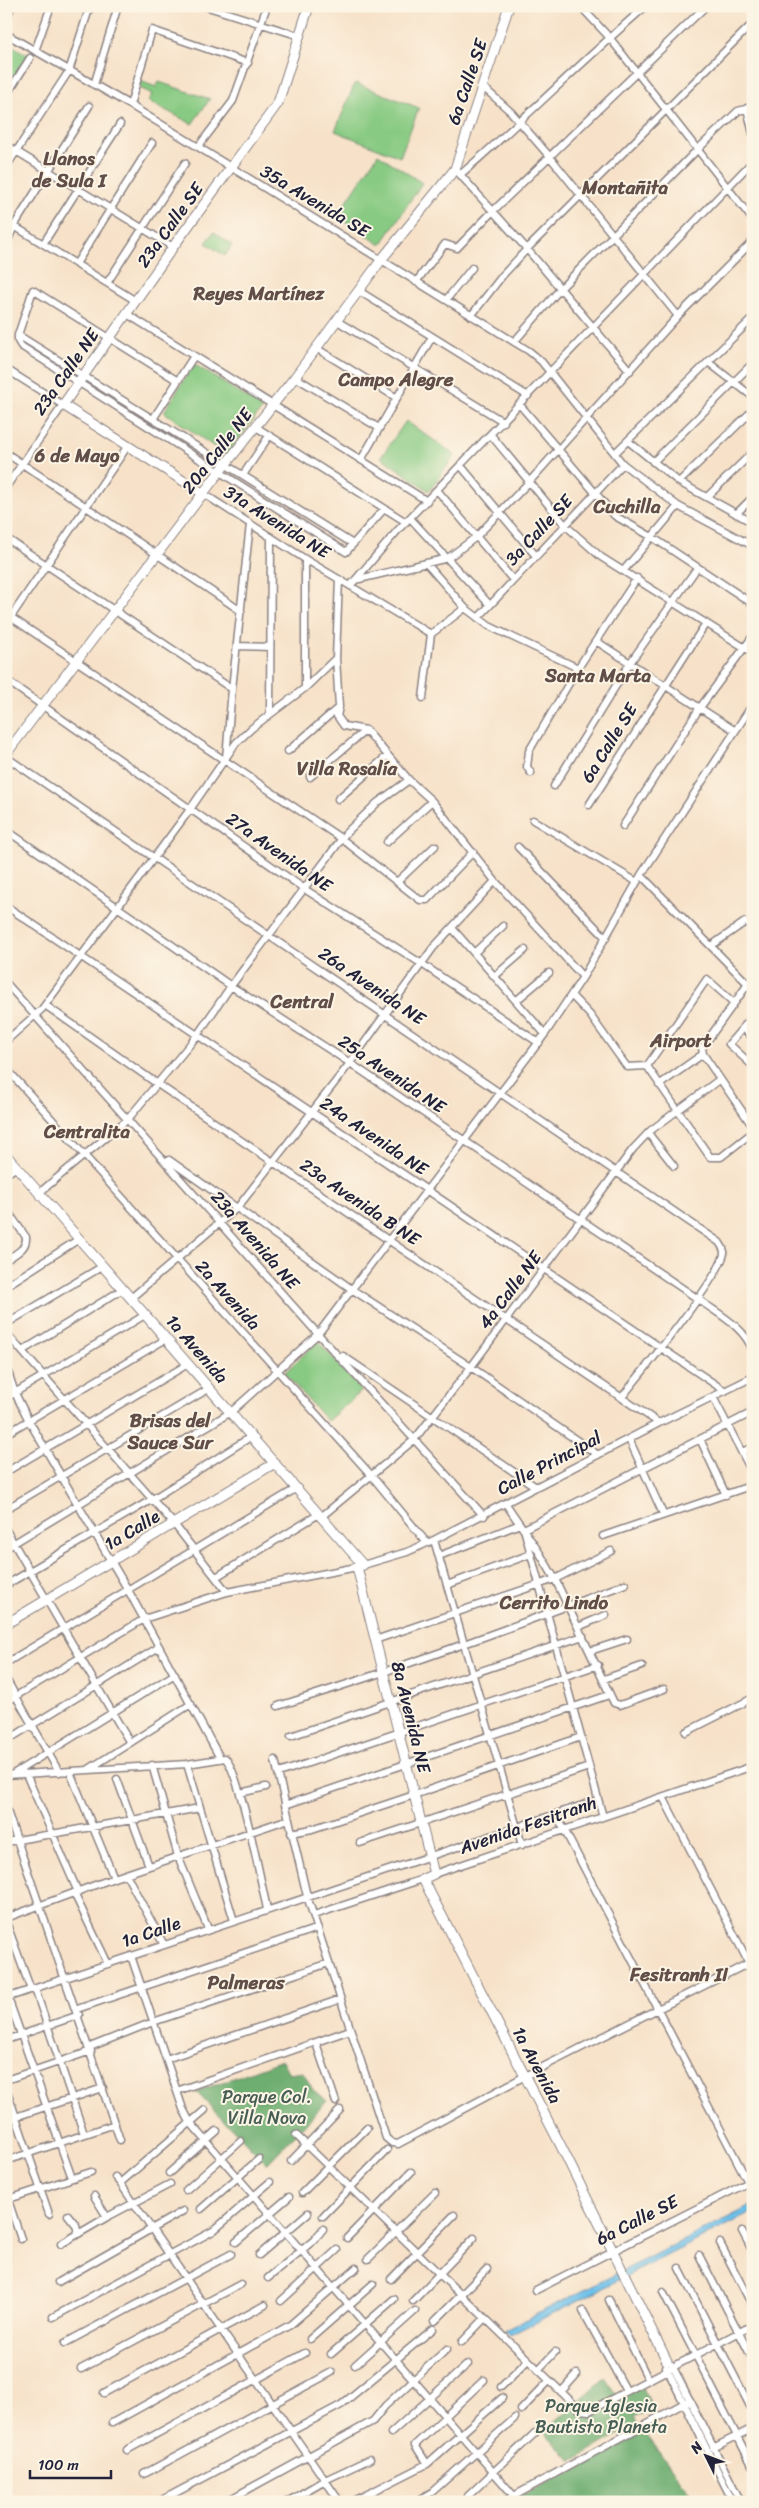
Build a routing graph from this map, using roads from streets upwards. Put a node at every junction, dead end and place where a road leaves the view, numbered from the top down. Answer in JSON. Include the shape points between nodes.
{"nodes":[{"id":1,"x":11,"y":6,"type":"edge"},
{"id":2,"x":51,"y":6,"type":"edge"},
{"id":3,"x":90,"y":6,"type":"edge"},
{"id":4,"x":118,"y":6,"type":"edge"},
{"id":5,"x":205,"y":6,"type":"edge"},
{"id":6,"x":267,"y":6,"type":"edge"},
{"id":7,"x":309,"y":6,"type":"edge"},
{"id":8,"x":509,"y":6,"type":"edge"},
{"id":9,"x":573,"y":6,"type":"edge"},
{"id":10,"x":646,"y":6,"type":"edge"},
{"id":11,"x":706,"y":6,"type":"edge"},
{"id":12,"x":6,"y":22,"type":"edge"},
{"id":13,"x":262,"y":24,"type":"junction"},
{"id":14,"x":753,"y":26,"type":"edge"},
{"id":15,"x":6,"y":34,"type":"edge"},
{"id":16,"x":300,"y":36,"type":"junction"},
{"id":17,"x":609,"y":37,"type":"junction"},
{"id":18,"x":35,"y":51,"type":"junction"},
{"id":19,"x":30,"y":58,"type":"dead end"},
{"id":20,"x":248,"y":63,"type":"junction"},
{"id":21,"x":69,"y":71,"type":"junction"},
{"id":22,"x":637,"y":72,"type":"junction"},
{"id":23,"x":94,"y":85,"type":"junction"},
{"id":24,"x":483,"y":87,"type":"junction"},
{"id":25,"x":6,"y":96,"type":"edge"},
{"id":26,"x":130,"y":105,"type":"junction"},
{"id":27,"x":89,"y":106,"type":"dead end"},
{"id":28,"x":750,"y":108,"type":"edge"},
{"id":29,"x":666,"y":111,"type":"junction"},
{"id":30,"x":520,"y":123,"type":"junction"},
{"id":31,"x":120,"y":124,"type":"dead end"},
{"id":32,"x":753,"y":134,"type":"edge"},
{"id":33,"x":152,"y":143,"type":"dead end"},
{"id":34,"x":6,"y":145,"type":"edge"},
{"id":35,"x":198,"y":147,"type":"junction"},
{"id":36,"x":697,"y":150,"type":"junction"},
{"id":37,"x":17,"y":151,"type":"junction"},
{"id":38,"x":550,"y":157,"type":"junction"},
{"id":39,"x":753,"y":162,"type":"edge"},
{"id":40,"x":185,"y":163,"type":"dead end"},
{"id":41,"x":6,"y":167,"type":"edge"},
{"id":42,"x":232,"y":168,"type":"junction"},
{"id":43,"x":48,"y":170,"type":"junction"},
{"id":44,"x":458,"y":171,"type":"junction"},
{"id":45,"x":726,"y":187,"type":"junction"},
{"id":46,"x":78,"y":189,"type":"junction"},
{"id":47,"x":582,"y":197,"type":"junction"},
{"id":48,"x":110,"y":208,"type":"junction"},
{"id":49,"x":493,"y":211,"type":"junction"},
{"id":50,"x":753,"y":220,"type":"edge"},
{"id":51,"x":14,"y":226,"type":"junction"},
{"id":52,"x":143,"y":228,"type":"junction"},
{"id":53,"x":614,"y":236,"type":"junction"},
{"id":54,"x":753,"y":242,"type":"edge"},
{"id":55,"x":43,"y":244,"type":"junction"},
{"id":56,"x":6,"y":245,"type":"edge"},
{"id":57,"x":174,"y":247,"type":"junction"},
{"id":58,"x":527,"y":249,"type":"junction"},
{"id":59,"x":382,"y":259,"type":"junction"},
{"id":60,"x":76,"y":264,"type":"junction"},
{"id":61,"x":472,"y":268,"type":"dead end"},
{"id":62,"x":644,"y":273,"type":"junction"},
{"id":63,"x":416,"y":282,"type":"junction"},
{"id":64,"x":106,"y":283,"type":"junction"},
{"id":65,"x":561,"y":288,"type":"junction"},
{"id":66,"x":359,"y":292,"type":"junction"},
{"id":67,"x":446,"y":300,"type":"junction"},
{"id":68,"x":136,"y":301,"type":"junction"},
{"id":69,"x":127,"y":314,"type":"junction"},
{"id":70,"x":471,"y":316,"type":"junction"},
{"id":71,"x":678,"y":316,"type":"junction"},
{"id":72,"x":753,"y":318,"type":"edge"},
{"id":73,"x":338,"y":321,"type":"junction"},
{"id":74,"x":594,"y":328,"type":"junction"},
{"id":75,"x":18,"y":335,"type":"junction"},
{"id":76,"x":432,"y":337,"type":"junction"},
{"id":77,"x":110,"y":338,"type":"junction"},
{"id":78,"x":514,"y":342,"type":"junction"},
{"id":79,"x":316,"y":348,"type":"junction"},
{"id":80,"x":194,"y":356,"type":"junction"},
{"id":81,"x":708,"y":362,"type":"junction"},
{"id":82,"x":753,"y":363,"type":"edge"},
{"id":83,"x":414,"y":368,"type":"junction"},
{"id":84,"x":6,"y":369,"type":"edge"},
{"id":85,"x":630,"y":371,"type":"junction"},
{"id":86,"x":551,"y":373,"type":"junction"},
{"id":87,"x":83,"y":376,"type":"junction"},
{"id":88,"x":295,"y":377,"type":"junction"},
{"id":89,"x":178,"y":381,"type":"junction"},
{"id":90,"x":734,"y":382,"type":"junction"},
{"id":91,"x":528,"y":396,"type":"junction"},
{"id":92,"x":753,"y":397,"type":"edge"},
{"id":93,"x":397,"y":398,"type":"junction"},
{"id":94,"x":63,"y":405,"type":"junction"},
{"id":95,"x":520,"y":405,"type":"junction"},
{"id":96,"x":273,"y":406,"type":"junction"},
{"id":97,"x":753,"y":410,"type":"edge"},
{"id":98,"x":588,"y":418,"type":"junction"},
{"id":99,"x":153,"y":419,"type":"junction"},
{"id":100,"x":504,"y":422,"type":"junction"},
{"id":101,"x":256,"y":427,"type":"junction"},
{"id":102,"x":379,"y":428,"type":"junction"},
{"id":103,"x":491,"y":435,"type":"junction"},
{"id":104,"x":269,"y":436,"type":"junction"},
{"id":105,"x":628,"y":441,"type":"junction"},
{"id":106,"x":127,"y":447,"type":"junction"},
{"id":107,"x":558,"y":450,"type":"junction"},
{"id":108,"x":753,"y":452,"type":"edge"},
{"id":109,"x":6,"y":453,"type":"edge"},
{"id":110,"x":614,"y":453,"type":"junction"},
{"id":111,"x":361,"y":460,"type":"junction"},
{"id":112,"x":652,"y":462,"type":"junction"},
{"id":113,"x":22,"y":463,"type":"junction"},
{"id":114,"x":623,"y":464,"type":"junction"},
{"id":115,"x":226,"y":465,"type":"junction"},
{"id":116,"x":461,"y":466,"type":"junction"},
{"id":117,"x":220,"y":473,"type":"junction"},
{"id":118,"x":243,"y":476,"type":"junction"},
{"id":119,"x":530,"y":481,"type":"junction"},
{"id":120,"x":679,"y":482,"type":"junction"},
{"id":121,"x":6,"y":487,"type":"edge"},
{"id":122,"x":437,"y":490,"type":"junction"},
{"id":123,"x":204,"y":494,"type":"junction"},
{"id":124,"x":594,"y":494,"type":"junction"},
{"id":125,"x":707,"y":497,"type":"junction"},
{"id":126,"x":753,"y":497,"type":"edge"},
{"id":127,"x":427,"y":501,"type":"junction"},
{"id":128,"x":86,"y":506,"type":"junction"},
{"id":129,"x":678,"y":506,"type":"junction"},
{"id":130,"x":384,"y":509,"type":"junction"},
{"id":131,"x":501,"y":513,"type":"junction"},
{"id":132,"x":736,"y":514,"type":"junction"},
{"id":133,"x":746,"y":519,"type":"dead end"},
{"id":134,"x":408,"y":520,"type":"junction"},
{"id":135,"x":250,"y":524,"type":"junction"},
{"id":136,"x":565,"y":525,"type":"junction"},
{"id":137,"x":271,"y":537,"type":"junction"},
{"id":138,"x":476,"y":537,"type":"junction"},
{"id":139,"x":652,"y":537,"type":"junction"},
{"id":140,"x":6,"y":538,"type":"edge"},
{"id":141,"x":353,"y":544,"type":"junction"},
{"id":142,"x":753,"y":546,"type":"edge"},
{"id":143,"x":157,"y":556,"type":"junction"},
{"id":144,"x":536,"y":556,"type":"junction"},
{"id":145,"x":448,"y":558,"type":"junction"},
{"id":146,"x":305,"y":559,"type":"junction"},
{"id":147,"x":426,"y":563,"type":"junction"},
{"id":148,"x":48,"y":564,"type":"junction"},
{"id":149,"x":697,"y":568,"type":"junction"},
{"id":150,"x":624,"y":570,"type":"junction"},
{"id":151,"x":637,"y":578,"type":"junction"},
{"id":152,"x":339,"y":579,"type":"junction"},
{"id":153,"x":513,"y":580,"type":"junction"},
{"id":154,"x":353,"y":582,"type":"junction"},
{"id":155,"x":672,"y":601,"type":"junction"},
{"id":156,"x":753,"y":604,"type":"edge"},
{"id":157,"x":490,"y":605,"type":"junction"},
{"id":158,"x":466,"y":608,"type":"junction"},
{"id":159,"x":115,"y":611,"type":"junction"},
{"id":160,"x":241,"y":611,"type":"junction"},
{"id":161,"x":9,"y":616,"type":"edge"},
{"id":162,"x":478,"y":618,"type":"junction"},
{"id":163,"x":706,"y":623,"type":"junction"},
{"id":164,"x":6,"y":624,"type":"edge"},
{"id":165,"x":431,"y":634,"type":"junction"},
{"id":166,"x":753,"y":636,"type":"edge"},
{"id":167,"x":596,"y":640,"type":"junction"},
{"id":168,"x":237,"y":646,"type":"junction"},
{"id":169,"x":270,"y":647,"type":"junction"},
{"id":170,"x":743,"y":647,"type":"junction"},
{"id":171,"x":753,"y":653,"type":"edge"},
{"id":172,"x":336,"y":658,"type":"junction"},
{"id":173,"x":78,"y":660,"type":"junction"},
{"id":174,"x":630,"y":664,"type":"junction"},
{"id":175,"x":578,"y":668,"type":"junction"},
{"id":176,"x":6,"y":680,"type":"edge"},
{"id":177,"x":664,"y":686,"type":"junction"},
{"id":178,"x":232,"y":688,"type":"junction"},
{"id":179,"x":305,"y":688,"type":"junction"},
{"id":180,"x":423,"y":698,"type":"dead end"},
{"id":181,"x":42,"y":704,"type":"junction"},
{"id":182,"x":753,"y":704,"type":"edge"},
{"id":183,"x":338,"y":707,"type":"junction"},
{"id":184,"x":699,"y":709,"type":"junction"},
{"id":185,"x":270,"y":714,"type":"junction"},
{"id":186,"x":366,"y":730,"type":"junction"},
{"id":187,"x":734,"y":730,"type":"junction"},
{"id":188,"x":288,"y":751,"type":"dead end"},
{"id":189,"x":6,"y":756,"type":"edge"},
{"id":190,"x":387,"y":756,"type":"junction"},
{"id":191,"x":226,"y":759,"type":"junction"},
{"id":192,"x":531,"y":773,"type":"dead end"},
{"id":193,"x":310,"y":777,"type":"dead end"},
{"id":194,"x":409,"y":780,"type":"junction"},
{"id":195,"x":554,"y":786,"type":"dead end"},
{"id":196,"x":338,"y":799,"type":"dead end"},
{"id":197,"x":432,"y":801,"type":"junction"},
{"id":198,"x":590,"y":805,"type":"dead end"},
{"id":199,"x":191,"y":808,"type":"junction"},
{"id":200,"x":533,"y":820,"type":"dead end"},
{"id":201,"x":623,"y":826,"type":"dead end"},
{"id":202,"x":6,"y":830,"type":"edge"},
{"id":203,"x":342,"y":839,"type":"junction"},
{"id":204,"x":386,"y":842,"type":"dead end"},
{"id":205,"x":435,"y":846,"type":"dead end"},
{"id":206,"x":518,"y":847,"type":"dead end"},
{"id":207,"x":473,"y":852,"type":"junction"},
{"id":208,"x":153,"y":858,"type":"junction"},
{"id":209,"x":641,"y":875,"type":"junction"},
{"id":210,"x":495,"y":881,"type":"junction"},
{"id":211,"x":398,"y":882,"type":"junction"},
{"id":212,"x":637,"y":882,"type":"junction"},
{"id":213,"x":306,"y":890,"type":"junction"},
{"id":214,"x":6,"y":906,"type":"edge"},
{"id":215,"x":118,"y":907,"type":"junction"},
{"id":216,"x":753,"y":925,"type":"edge"},
{"id":217,"x":503,"y":926,"type":"dead end"},
{"id":218,"x":452,"y":928,"type":"junction"},
{"id":219,"x":269,"y":936,"type":"junction"},
{"id":220,"x":606,"y":938,"type":"junction"},
{"id":221,"x":711,"y":946,"type":"junction"},
{"id":222,"x":525,"y":950,"type":"dead end"},
{"id":223,"x":475,"y":952,"type":"junction"},
{"id":224,"x":80,"y":958,"type":"junction"},
{"id":225,"x":422,"y":964,"type":"junction"},
{"id":226,"x":549,"y":973,"type":"dead end"},
{"id":227,"x":495,"y":976,"type":"junction"},
{"id":228,"x":583,"y":978,"type":"junction"},
{"id":229,"x":6,"y":983,"type":"edge"},
{"id":230,"x":231,"y":986,"type":"junction"},
{"id":231,"x":750,"y":987,"type":"edge"},
{"id":232,"x":571,"y":995,"type":"junction"},
{"id":233,"x":517,"y":1000,"type":"junction"},
{"id":234,"x":734,"y":1003,"type":"junction"},
{"id":235,"x":45,"y":1005,"type":"junction"},
{"id":236,"x":385,"y":1013,"type":"junction"},
{"id":237,"x":35,"y":1016,"type":"junction"},
{"id":238,"x":753,"y":1016,"type":"edge"},
{"id":239,"x":743,"y":1028,"type":"junction"},
{"id":240,"x":545,"y":1034,"type":"junction"},
{"id":241,"x":196,"y":1037,"type":"junction"},
{"id":242,"x":753,"y":1038,"type":"edge"},
{"id":243,"x":6,"y":1041,"type":"edge"},
{"id":244,"x":539,"y":1043,"type":"junction"},
{"id":245,"x":703,"y":1054,"type":"junction"},
{"id":246,"x":350,"y":1063,"type":"junction"},
{"id":247,"x":647,"y":1066,"type":"junction"},
{"id":248,"x":753,"y":1066,"type":"edge"},
{"id":249,"x":6,"y":1068,"type":"edge"},
{"id":250,"x":720,"y":1079,"type":"junction"},
{"id":251,"x":159,"y":1085,"type":"junction"},
{"id":252,"x":659,"y":1085,"type":"junction"},
{"id":253,"x":501,"y":1092,"type":"junction"},
{"id":254,"x":678,"y":1110,"type":"junction"},
{"id":255,"x":312,"y":1112,"type":"junction"},
{"id":256,"x":128,"y":1119,"type":"junction"},
{"id":257,"x":753,"y":1127,"type":"edge"},
{"id":258,"x":753,"y":1132,"type":"edge"},
{"id":259,"x":648,"y":1133,"type":"junction"},
{"id":260,"x":466,"y":1142,"type":"junction"},
{"id":261,"x":160,"y":1154,"type":"junction"},
{"id":262,"x":6,"y":1155,"type":"edge"},
{"id":263,"x":85,"y":1155,"type":"junction"},
{"id":264,"x":274,"y":1162,"type":"junction"},
{"id":265,"x":674,"y":1166,"type":"dead end"},
{"id":266,"x":17,"y":1168,"type":"junction"},
{"id":267,"x":616,"y":1170,"type":"junction"},
{"id":268,"x":6,"y":1174,"type":"edge"},
{"id":269,"x":428,"y":1190,"type":"junction"},
{"id":270,"x":39,"y":1193,"type":"junction"},
{"id":271,"x":238,"y":1207,"type":"junction"},
{"id":272,"x":7,"y":1211,"type":"edge"},
{"id":273,"x":581,"y":1220,"type":"junction"},
{"id":274,"x":220,"y":1223,"type":"junction"},
{"id":275,"x":79,"y":1239,"type":"junction"},
{"id":276,"x":390,"y":1240,"type":"junction"},
{"id":277,"x":176,"y":1259,"type":"junction"},
{"id":278,"x":6,"y":1260,"type":"edge"},
{"id":279,"x":103,"y":1266,"type":"junction"},
{"id":280,"x":544,"y":1269,"type":"junction"},
{"id":281,"x":6,"y":1286,"type":"edge"},
{"id":282,"x":123,"y":1289,"type":"junction"},
{"id":283,"x":353,"y":1290,"type":"junction"},
{"id":284,"x":130,"y":1298,"type":"junction"},
{"id":285,"x":698,"y":1299,"type":"junction"},
{"id":286,"x":145,"y":1315,"type":"junction"},
{"id":287,"x":507,"y":1318,"type":"junction"},
{"id":288,"x":6,"y":1324,"type":"edge"},
{"id":289,"x":6,"y":1334,"type":"edge"},
{"id":290,"x":318,"y":1334,"type":"junction"},
{"id":291,"x":166,"y":1339,"type":"junction"},
{"id":292,"x":660,"y":1348,"type":"junction"},
{"id":293,"x":334,"y":1350,"type":"junction"},
{"id":294,"x":22,"y":1351,"type":"junction"},
{"id":295,"x":753,"y":1351,"type":"edge"},
{"id":296,"x":188,"y":1364,"type":"junction"},
{"id":297,"x":6,"y":1366,"type":"edge"},
{"id":298,"x":471,"y":1367,"type":"junction"},
{"id":299,"x":276,"y":1371,"type":"junction"},
{"id":300,"x":44,"y":1375,"type":"junction"},
{"id":301,"x":753,"y":1377,"type":"edge"},
{"id":302,"x":210,"y":1388,"type":"junction"},
{"id":303,"x":724,"y":1391,"type":"junction"},
{"id":304,"x":15,"y":1393,"type":"junction"},
{"id":305,"x":622,"y":1397,"type":"junction"},
{"id":306,"x":713,"y":1397,"type":"junction"},
{"id":307,"x":6,"y":1398,"type":"edge"},
{"id":308,"x":65,"y":1400,"type":"junction"},
{"id":309,"x":231,"y":1412,"type":"junction"},
{"id":310,"x":753,"y":1412,"type":"edge"},
{"id":311,"x":433,"y":1416,"type":"junction"},
{"id":312,"x":29,"y":1421,"type":"junction"},
{"id":313,"x":659,"y":1423,"type":"junction"},
{"id":314,"x":86,"y":1425,"type":"junction"},
{"id":315,"x":727,"y":1425,"type":"junction"},
{"id":316,"x":6,"y":1434,"type":"edge"},
{"id":317,"x":252,"y":1436,"type":"junction"},
{"id":318,"x":629,"y":1439,"type":"junction"},
{"id":319,"x":700,"y":1439,"type":"junction"},
{"id":320,"x":414,"y":1440,"type":"junction"},
{"id":321,"x":753,"y":1446,"type":"edge"},
{"id":322,"x":45,"y":1449,"type":"junction"},
{"id":323,"x":107,"y":1450,"type":"junction"},
{"id":324,"x":742,"y":1452,"type":"junction"},
{"id":325,"x":598,"y":1455,"type":"junction"},
{"id":326,"x":275,"y":1463,"type":"junction"},
{"id":327,"x":642,"y":1469,"type":"junction"},
{"id":328,"x":6,"y":1472,"type":"edge"},
{"id":329,"x":129,"y":1474,"type":"junction"},
{"id":330,"x":753,"y":1474,"type":"edge"},
{"id":331,"x":371,"y":1476,"type":"junction"},
{"id":332,"x":61,"y":1477,"type":"junction"},
{"id":333,"x":753,"y":1485,"type":"edge"},
{"id":334,"x":536,"y":1487,"type":"junction"},
{"id":335,"x":297,"y":1488,"type":"junction"},
{"id":336,"x":726,"y":1495,"type":"junction"},
{"id":337,"x":151,"y":1500,"type":"junction"},
{"id":338,"x":506,"y":1504,"type":"junction"},
{"id":339,"x":78,"y":1505,"type":"junction"},
{"id":340,"x":6,"y":1509,"type":"edge"},
{"id":341,"x":663,"y":1514,"type":"junction"},
{"id":342,"x":320,"y":1516,"type":"junction"},
{"id":343,"x":484,"y":1516,"type":"junction"},
{"id":344,"x":174,"y":1524,"type":"junction"},
{"id":345,"x":522,"y":1526,"type":"junction"},
{"id":346,"x":6,"y":1530,"type":"edge"},
{"id":347,"x":95,"y":1533,"type":"junction"},
{"id":348,"x":603,"y":1536,"type":"dead end"},
{"id":349,"x":434,"y":1540,"type":"junction"},
{"id":350,"x":14,"y":1543,"type":"junction"},
{"id":351,"x":427,"y":1543,"type":"junction"},
{"id":352,"x":6,"y":1548,"type":"edge"},
{"id":353,"x":195,"y":1550,"type":"junction"},
{"id":354,"x":611,"y":1551,"type":"dead end"},
{"id":355,"x":531,"y":1554,"type":"junction"},
{"id":356,"x":439,"y":1556,"type":"junction"},
{"id":357,"x":111,"y":1562,"type":"junction"},
{"id":358,"x":360,"y":1566,"type":"junction"},
{"id":359,"x":30,"y":1571,"type":"junction"},
{"id":360,"x":216,"y":1577,"type":"junction"},
{"id":361,"x":555,"y":1579,"type":"junction"},
{"id":362,"x":625,"y":1584,"type":"dead end"},
{"id":363,"x":6,"y":1585,"type":"edge"},
{"id":364,"x":447,"y":1585,"type":"junction"},
{"id":365,"x":539,"y":1585,"type":"junction"},
{"id":366,"x":128,"y":1590,"type":"junction"},
{"id":367,"x":226,"y":1592,"type":"junction"},
{"id":368,"x":47,"y":1600,"type":"junction"},
{"id":369,"x":569,"y":1607,"type":"junction"},
{"id":370,"x":456,"y":1614,"type":"junction"},
{"id":371,"x":548,"y":1615,"type":"junction"},
{"id":372,"x":606,"y":1615,"type":"dead end"},
{"id":373,"x":144,"y":1619,"type":"junction"},
{"id":374,"x":6,"y":1624,"type":"edge"},
{"id":375,"x":578,"y":1627,"type":"junction"},
{"id":376,"x":64,"y":1629,"type":"junction"},
{"id":377,"x":583,"y":1636,"type":"junction"},
{"id":378,"x":627,"y":1638,"type":"dead end"},
{"id":379,"x":375,"y":1640,"type":"junction"},
{"id":380,"x":465,"y":1645,"type":"junction"},
{"id":381,"x":159,"y":1647,"type":"junction"},
{"id":382,"x":556,"y":1647,"type":"junction"},
{"id":383,"x":590,"y":1650,"type":"junction"},
{"id":384,"x":80,"y":1657,"type":"junction"},
{"id":385,"x":6,"y":1663,"type":"edge"},
{"id":386,"x":598,"y":1665,"type":"junction"},
{"id":387,"x":642,"y":1666,"type":"dead end"},
{"id":388,"x":175,"y":1674,"type":"junction"},
{"id":389,"x":384,"y":1674,"type":"junction"},
{"id":390,"x":473,"y":1674,"type":"junction"},
{"id":391,"x":564,"y":1676,"type":"junction"},
{"id":392,"x":6,"y":1679,"type":"edge"},
{"id":393,"x":604,"y":1679,"type":"junction"},
{"id":394,"x":97,"y":1686,"type":"junction"},
{"id":395,"x":664,"y":1689,"type":"dead end"},
{"id":396,"x":609,"y":1695,"type":"junction"},
{"id":397,"x":16,"y":1696,"type":"junction"},
{"id":398,"x":753,"y":1698,"type":"edge"},
{"id":399,"x":6,"y":1702,"type":"edge"},
{"id":400,"x":391,"y":1702,"type":"junction"},
{"id":401,"x":191,"y":1704,"type":"junction"},
{"id":402,"x":482,"y":1705,"type":"junction"},
{"id":403,"x":278,"y":1706,"type":"dead end"},
{"id":404,"x":573,"y":1707,"type":"junction"},
{"id":405,"x":112,"y":1713,"type":"junction"},
{"id":406,"x":33,"y":1725,"type":"junction"},
{"id":407,"x":686,"y":1732,"type":"dead end"},
{"id":408,"x":398,"y":1733,"type":"junction"},
{"id":409,"x":490,"y":1734,"type":"junction"},
{"id":410,"x":291,"y":1736,"type":"dead end"},
{"id":411,"x":581,"y":1737,"type":"junction"},
{"id":412,"x":6,"y":1741,"type":"edge"},
{"id":413,"x":130,"y":1743,"type":"junction"},
{"id":414,"x":48,"y":1752,"type":"junction"},
{"id":415,"x":220,"y":1758,"type":"junction"},
{"id":416,"x":275,"y":1760,"type":"dead end"},
{"id":417,"x":187,"y":1764,"type":"junction"},
{"id":418,"x":406,"y":1764,"type":"junction"},
{"id":419,"x":152,"y":1765,"type":"junction"},
{"id":420,"x":499,"y":1765,"type":"junction"},
{"id":421,"x":753,"y":1766,"type":"edge"},
{"id":422,"x":589,"y":1768,"type":"junction"},
{"id":423,"x":88,"y":1770,"type":"junction"},
{"id":424,"x":59,"y":1772,"type":"junction"},
{"id":425,"x":70,"y":1772,"type":"junction"},
{"id":426,"x":279,"y":1773,"type":"junction"},
{"id":427,"x":26,"y":1774,"type":"junction"},
{"id":428,"x":9,"y":1775,"type":"edge"},
{"id":429,"x":117,"y":1779,"type":"dead end"},
{"id":430,"x":266,"y":1787,"type":"dead end"},
{"id":431,"x":240,"y":1793,"type":"junction"},
{"id":432,"x":508,"y":1794,"type":"junction"},
{"id":433,"x":414,"y":1795,"type":"junction"},
{"id":434,"x":663,"y":1796,"type":"junction"},
{"id":435,"x":598,"y":1800,"type":"junction"},
{"id":436,"x":285,"y":1805,"type":"junction"},
{"id":437,"x":6,"y":1808,"type":"edge"},
{"id":438,"x":200,"y":1808,"type":"junction"},
{"id":439,"x":167,"y":1814,"type":"junction"},
{"id":440,"x":556,"y":1814,"type":"junction"},
{"id":441,"x":602,"y":1816,"type":"junction"},
{"id":442,"x":132,"y":1820,"type":"junction"},
{"id":443,"x":288,"y":1820,"type":"junction"},
{"id":444,"x":421,"y":1823,"type":"junction"},
{"id":445,"x":517,"y":1826,"type":"junction"},
{"id":446,"x":93,"y":1828,"type":"junction"},
{"id":447,"x":564,"y":1830,"type":"junction"},
{"id":448,"x":248,"y":1831,"type":"junction"},
{"id":449,"x":292,"y":1833,"type":"junction"},
{"id":450,"x":54,"y":1834,"type":"junction"},
{"id":451,"x":17,"y":1839,"type":"junction"},
{"id":452,"x":6,"y":1842,"type":"edge"},
{"id":453,"x":360,"y":1844,"type":"dead end"},
{"id":454,"x":210,"y":1845,"type":"junction"},
{"id":455,"x":522,"y":1845,"type":"junction"},
{"id":456,"x":178,"y":1856,"type":"junction"},
{"id":457,"x":429,"y":1856,"type":"junction"},
{"id":458,"x":149,"y":1866,"type":"junction"},
{"id":459,"x":126,"y":1874,"type":"junction"},
{"id":460,"x":434,"y":1874,"type":"junction"},
{"id":461,"x":114,"y":1878,"type":"junction"},
{"id":462,"x":423,"y":1878,"type":"junction"},
{"id":463,"x":76,"y":1893,"type":"junction"},
{"id":464,"x":307,"y":1896,"type":"junction"},
{"id":465,"x":40,"y":1905,"type":"junction"},
{"id":466,"x":268,"y":1909,"type":"junction"},
{"id":467,"x":314,"y":1915,"type":"junction"},
{"id":468,"x":6,"y":1918,"type":"edge"},
{"id":469,"x":234,"y":1920,"type":"junction"},
{"id":470,"x":6,"y":1922,"type":"edge"},
{"id":471,"x":318,"y":1928,"type":"junction"},
{"id":472,"x":208,"y":1929,"type":"junction"},
{"id":473,"x":164,"y":1944,"type":"junction"},
{"id":474,"x":130,"y":1956,"type":"junction"},
{"id":475,"x":751,"y":1962,"type":"edge"},
{"id":476,"x":329,"y":1963,"type":"junction"},
{"id":477,"x":108,"y":1964,"type":"junction"},
{"id":478,"x":753,"y":1971,"type":"edge"},
{"id":479,"x":66,"y":1978,"type":"junction"},
{"id":480,"x":142,"y":1988,"type":"junction"},
{"id":481,"x":33,"y":1989,"type":"junction"},
{"id":482,"x":7,"y":1998,"type":"edge"},
{"id":483,"x":340,"y":1999,"type":"junction"},
{"id":484,"x":658,"y":2009,"type":"junction"},
{"id":485,"x":78,"y":2012,"type":"junction"},
{"id":486,"x":153,"y":2022,"type":"junction"},
{"id":487,"x":48,"y":2026,"type":"junction"},
{"id":488,"x":350,"y":2030,"type":"junction"},
{"id":489,"x":22,"y":2034,"type":"junction"},
{"id":490,"x":6,"y":2040,"type":"edge"},
{"id":491,"x":316,"y":2043,"type":"junction"},
{"id":492,"x":91,"y":2049,"type":"junction"},
{"id":493,"x":166,"y":2059,"type":"junction"},
{"id":494,"x":60,"y":2061,"type":"junction"},
{"id":495,"x":35,"y":2070,"type":"junction"},
{"id":496,"x":525,"y":2076,"type":"junction"},
{"id":497,"x":6,"y":2080,"type":"edge"},
{"id":498,"x":6,"y":2088,"type":"edge"},
{"id":499,"x":103,"y":2088,"type":"junction"},
{"id":500,"x":177,"y":2090,"type":"junction"},
{"id":501,"x":72,"y":2098,"type":"junction"},
{"id":502,"x":336,"y":2102,"type":"dead end"},
{"id":503,"x":48,"y":2107,"type":"junction"},
{"id":504,"x":205,"y":2110,"type":"dead end"},
{"id":505,"x":340,"y":2110,"type":"dead end"},
{"id":506,"x":16,"y":2117,"type":"junction"},
{"id":507,"x":6,"y":2120,"type":"edge"},
{"id":508,"x":190,"y":2122,"type":"junction"},
{"id":509,"x":115,"y":2124,"type":"junction"},
{"id":510,"x":368,"y":2128,"type":"dead end"},
{"id":511,"x":218,"y":2131,"type":"dead end"},
{"id":512,"x":84,"y":2134,"type":"junction"},
{"id":513,"x":296,"y":2134,"type":"dead end"},
{"id":514,"x":120,"y":2140,"type":"dead end"},
{"id":515,"x":206,"y":2141,"type":"junction"},
{"id":516,"x":241,"y":2141,"type":"dead end"},
{"id":517,"x":60,"y":2142,"type":"junction"},
{"id":518,"x":307,"y":2144,"type":"junction"},
{"id":519,"x":387,"y":2150,"type":"dead end"},
{"id":520,"x":29,"y":2153,"type":"junction"},
{"id":521,"x":258,"y":2159,"type":"dead end"},
{"id":522,"x":222,"y":2160,"type":"junction"},
{"id":523,"x":6,"y":2161,"type":"edge"},
{"id":524,"x":291,"y":2161,"type":"dead end"},
{"id":525,"x":329,"y":2166,"type":"junction"},
{"id":526,"x":91,"y":2172,"type":"dead end"},
{"id":527,"x":411,"y":2172,"type":"dead end"},
{"id":528,"x":169,"y":2173,"type":"dead end"},
{"id":529,"x":115,"y":2177,"type":"dead end"},
{"id":530,"x":72,"y":2178,"type":"junction"},
{"id":531,"x":238,"y":2178,"type":"junction"},
{"id":532,"x":750,"y":2181,"type":"edge"},
{"id":533,"x":270,"y":2182,"type":"dead end"},
{"id":534,"x":120,"y":2183,"type":"junction"},
{"id":535,"x":170,"y":2184,"type":"dead end"},
{"id":536,"x":352,"y":2188,"type":"junction"},
{"id":537,"x":41,"y":2189,"type":"junction"},
{"id":538,"x":186,"y":2190,"type":"dead end"},
{"id":539,"x":302,"y":2193,"type":"dead end"},
{"id":540,"x":435,"y":2193,"type":"dead end"},
{"id":541,"x":94,"y":2196,"type":"dead end"},
{"id":542,"x":254,"y":2196,"type":"junction"},
{"id":543,"x":289,"y":2196,"type":"dead end"},
{"id":544,"x":7,"y":2198,"type":"edge"},
{"id":545,"x":133,"y":2202,"type":"junction"},
{"id":546,"x":201,"y":2209,"type":"dead end"},
{"id":547,"x":375,"y":2210,"type":"junction"},
{"id":548,"x":183,"y":2211,"type":"dead end"},
{"id":549,"x":308,"y":2213,"type":"dead end"},
{"id":550,"x":50,"y":2214,"type":"dead end"},
{"id":551,"x":270,"y":2214,"type":"junction"},
{"id":552,"x":68,"y":2215,"type":"dead end"},
{"id":553,"x":454,"y":2215,"type":"dead end"},
{"id":554,"x":323,"y":2216,"type":"dead end"},
{"id":555,"x":107,"y":2217,"type":"junction"},
{"id":556,"x":151,"y":2228,"type":"junction"},
{"id":557,"x":323,"y":2228,"type":"dead end"},
{"id":558,"x":396,"y":2231,"type":"junction"},
{"id":559,"x":742,"y":2231,"type":"dead end"},
{"id":560,"x":78,"y":2233,"type":"junction"},
{"id":561,"x":286,"y":2233,"type":"junction"},
{"id":562,"x":347,"y":2238,"type":"dead end"},
{"id":563,"x":474,"y":2238,"type":"dead end"},
{"id":564,"x":21,"y":2239,"type":"dead end"},
{"id":565,"x":236,"y":2242,"type":"dead end"},
{"id":566,"x":720,"y":2243,"type":"dead end"},
{"id":567,"x":61,"y":2244,"type":"dead end"},
{"id":568,"x":302,"y":2250,"type":"junction"},
{"id":569,"x":337,"y":2250,"type":"dead end"},
{"id":570,"x":613,"y":2251,"type":"junction"},
{"id":571,"x":418,"y":2252,"type":"junction"},
{"id":572,"x":753,"y":2252,"type":"edge"},
{"id":573,"x":170,"y":2254,"type":"junction"},
{"id":574,"x":231,"y":2254,"type":"dead end"},
{"id":575,"x":259,"y":2255,"type":"dead end"},
{"id":576,"x":699,"y":2255,"type":"dead end"},
{"id":577,"x":368,"y":2259,"type":"dead end"},
{"id":578,"x":317,"y":2268,"type":"junction"},
{"id":579,"x":356,"y":2268,"type":"dead end"},
{"id":580,"x":679,"y":2268,"type":"dead end"},
{"id":581,"x":487,"y":2269,"type":"dead end"},
{"id":582,"x":440,"y":2274,"type":"junction"},
{"id":583,"x":268,"y":2278,"type":"dead end"},
{"id":584,"x":187,"y":2279,"type":"junction"},
{"id":585,"x":391,"y":2279,"type":"dead end"},
{"id":586,"x":58,"y":2282,"type":"dead end"},
{"id":587,"x":241,"y":2284,"type":"dead end"},
{"id":588,"x":373,"y":2284,"type":"dead end"},
{"id":589,"x":333,"y":2288,"type":"junction"},
{"id":590,"x":536,"y":2290,"type":"dead end"},
{"id":591,"x":663,"y":2292,"type":"dead end"},
{"id":592,"x":461,"y":2295,"type":"junction"},
{"id":593,"x":394,"y":2299,"type":"dead end"},
{"id":594,"x":609,"y":2300,"type":"dead end"},
{"id":595,"x":281,"y":2301,"type":"dead end"},
{"id":596,"x":413,"y":2301,"type":"dead end"},
{"id":597,"x":203,"y":2304,"type":"junction"},
{"id":598,"x":266,"y":2305,"type":"dead end"},
{"id":599,"x":349,"y":2306,"type":"junction"},
{"id":600,"x":753,"y":2307,"type":"edge"},
{"id":601,"x":415,"y":2311,"type":"dead end"},
{"id":602,"x":583,"y":2311,"type":"dead end"},
{"id":603,"x":53,"y":2317,"type":"dead end"},
{"id":604,"x":485,"y":2318,"type":"junction"},
{"id":605,"x":436,"y":2321,"type":"dead end"},
{"id":606,"x":364,"y":2325,"type":"junction"},
{"id":607,"x":753,"y":2325,"type":"edge"},
{"id":608,"x":221,"y":2328,"type":"junction"},
{"id":609,"x":432,"y":2329,"type":"dead end"},
{"id":610,"x":738,"y":2333,"type":"junction"},
{"id":611,"x":310,"y":2339,"type":"dead end"},
{"id":612,"x":65,"y":2342,"type":"dead end"},
{"id":613,"x":462,"y":2342,"type":"dead end"},
{"id":614,"x":380,"y":2343,"type":"junction"},
{"id":615,"x":718,"y":2343,"type":"junction"},
{"id":616,"x":447,"y":2349,"type":"dead end"},
{"id":617,"x":555,"y":2352,"type":"dead end"},
{"id":618,"x":306,"y":2353,"type":"dead end"},
{"id":619,"x":239,"y":2354,"type":"junction"},
{"id":620,"x":331,"y":2354,"type":"dead end"},
{"id":621,"x":696,"y":2354,"type":"junction"},
{"id":622,"x":528,"y":2360,"type":"junction"},
{"id":623,"x":753,"y":2360,"type":"edge"},
{"id":624,"x":397,"y":2361,"type":"junction"},
{"id":625,"x":468,"y":2364,"type":"dead end"},
{"id":626,"x":355,"y":2365,"type":"dead end"},
{"id":627,"x":669,"y":2366,"type":"junction"},
{"id":628,"x":81,"y":2369,"type":"dead end"},
{"id":629,"x":538,"y":2370,"type":"junction"},
{"id":630,"x":332,"y":2372,"type":"dead end"},
{"id":631,"x":578,"y":2374,"type":"dead end"},
{"id":632,"x":648,"y":2379,"type":"junction"},
{"id":633,"x":257,"y":2380,"type":"junction"},
{"id":634,"x":414,"y":2380,"type":"junction"},
{"id":635,"x":484,"y":2380,"type":"dead end"},
{"id":636,"x":549,"y":2381,"type":"junction"},
{"id":637,"x":501,"y":2387,"type":"dead end"},
{"id":638,"x":626,"y":2390,"type":"junction"},
{"id":639,"x":560,"y":2392,"type":"junction"},
{"id":640,"x":104,"y":2393,"type":"dead end"},
{"id":641,"x":502,"y":2398,"type":"dead end"},
{"id":642,"x":429,"y":2399,"type":"junction"},
{"id":643,"x":690,"y":2400,"type":"junction"},
{"id":644,"x":683,"y":2403,"type":"junction"},
{"id":645,"x":274,"y":2406,"type":"junction"},
{"id":646,"x":521,"y":2410,"type":"dead end"},
{"id":647,"x":753,"y":2412,"type":"edge"},
{"id":648,"x":446,"y":2417,"type":"junction"},
{"id":649,"x":515,"y":2418,"type":"dead end"},
{"id":650,"x":112,"y":2423,"type":"dead end"},
{"id":651,"x":753,"y":2428,"type":"edge"},
{"id":652,"x":291,"y":2431,"type":"junction"},
{"id":653,"x":391,"y":2433,"type":"dead end"},
{"id":654,"x":536,"y":2433,"type":"dead end"},
{"id":655,"x":461,"y":2434,"type":"junction"},
{"id":656,"x":737,"y":2436,"type":"junction"},
{"id":657,"x":713,"y":2448,"type":"junction"},
{"id":658,"x":127,"y":2450,"type":"dead end"},
{"id":659,"x":478,"y":2452,"type":"junction"},
{"id":660,"x":308,"y":2456,"type":"junction"},
{"id":661,"x":370,"y":2460,"type":"dead end"},
{"id":662,"x":427,"y":2464,"type":"junction"},
{"id":663,"x":753,"y":2467,"type":"edge"},
{"id":664,"x":494,"y":2471,"type":"junction"},
{"id":665,"x":144,"y":2474,"type":"dead end"},
{"id":666,"x":325,"y":2480,"type":"junction"},
{"id":667,"x":514,"y":2496,"type":"junction"},
{"id":668,"x":162,"y":2500,"type":"dead end"},
{"id":669,"x":225,"y":2502,"type":"edge"},
{"id":670,"x":287,"y":2502,"type":"edge"},
{"id":671,"x":340,"y":2502,"type":"edge"},
{"id":672,"x":352,"y":2502,"type":"edge"},
{"id":673,"x":415,"y":2502,"type":"edge"},
{"id":674,"x":467,"y":2502,"type":"edge"},
{"id":675,"x":503,"y":2502,"type":"edge"},
{"id":676,"x":733,"y":2502,"type":"edge"},
{"id":677,"x":741,"y":2502,"type":"edge"}],
"edges":[{"from":1,"to":12,"type":"street"},
{"from":2,"to":18,"type":"street"},
{"from":3,"to":21,"type":"street"},
{"from":4,"to":23,"type":"street"},
{"from":5,"to":13,"type":"street"},
{"from":6,"to":13,"type":"street"},
{"from":7,"to":16,"type":"street"},
{"from":8,"to":24,"type":"street","name":"6a Calle SE"},
{"from":9,"to":17,"type":"street","via":[[583,10]]},
{"from":10,"to":17,"type":"street"},
{"from":11,"to":22,"type":"street"},
{"from":13,"to":16,"type":"street"},
{"from":13,"to":20,"type":"street"},
{"from":14,"to":29,"type":"street"},
{"from":15,"to":18,"type":"street","name":"35a Avenida SE"},
{"from":16,"to":42,"type":"street","via":[[278,103]]},
{"from":17,"to":22,"type":"street"},
{"from":17,"to":30,"type":"street"},
{"from":18,"to":21,"type":"street","name":"35a Avenida SE"},
{"from":19,"to":25,"type":"street"},
{"from":20,"to":26,"type":"street","via":[[152,30]]},
{"from":20,"to":35,"type":"street","via":[[234,101]]},
{"from":21,"to":23,"type":"street","name":"35a Avenida SE"},
{"from":21,"to":37,"type":"street"},
{"from":22,"to":29,"type":"street"},
{"from":22,"to":38,"type":"street"},
{"from":23,"to":26,"type":"street","name":"35a Avenida SE"},
{"from":24,"to":30,"type":"street"},
{"from":24,"to":44,"type":"street","name":"6a Calle SE"},
{"from":26,"to":35,"type":"street","name":"35a Avenida SE"},
{"from":27,"to":43,"type":"street"},
{"from":28,"to":32,"type":"street"},
{"from":28,"to":36,"type":"street","via":[[732,115]]},
{"from":29,"to":36,"type":"street"},
{"from":29,"to":47,"type":"street"},
{"from":30,"to":38,"type":"street"},
{"from":30,"to":44,"type":"street"},
{"from":31,"to":46,"type":"street"},
{"from":33,"to":48,"type":"street"},
{"from":34,"to":37,"type":"street"},
{"from":35,"to":42,"type":"street","name":"35a Avenida SE"},
{"from":36,"to":45,"type":"street"},
{"from":36,"to":53,"type":"street"},
{"from":37,"to":41,"type":"street"},
{"from":37,"to":43,"type":"street"},
{"from":38,"to":47,"type":"street"},
{"from":38,"to":49,"type":"street"},
{"from":39,"to":45,"type":"street"},
{"from":40,"to":52,"type":"street"},
{"from":42,"to":57,"type":"street","name":"23a Calle SE"},
{"from":42,"to":59,"type":"street","name":"35a Avenida SE"},
{"from":43,"to":46,"type":"street"},
{"from":43,"to":51,"type":"street"},
{"from":44,"to":49,"type":"street"},
{"from":44,"to":59,"type":"street","name":"20a Calle NE"},
{"from":45,"to":50,"type":"street"},
{"from":45,"to":62,"type":"street"},
{"from":46,"to":48,"type":"street"},
{"from":46,"to":55,"type":"street"},
{"from":47,"to":53,"type":"street"},
{"from":47,"to":58,"type":"street"},
{"from":48,"to":52,"type":"street"},
{"from":48,"to":60,"type":"street"},
{"from":49,"to":58,"type":"street"},
{"from":49,"to":63,"type":"street","via":[[457,248],[445,244]]},
{"from":51,"to":55,"type":"street"},
{"from":51,"to":56,"type":"street"},
{"from":52,"to":57,"type":"street"},
{"from":52,"to":64,"type":"street"},
{"from":53,"to":62,"type":"street"},
{"from":53,"to":65,"type":"street"},
{"from":54,"to":71,"type":"street"},
{"from":55,"to":60,"type":"street"},
{"from":57,"to":68,"type":"street","name":"23a Calle SE"},
{"from":58,"to":65,"type":"street"},
{"from":58,"to":70,"type":"street"},
{"from":59,"to":63,"type":"street","name":"35a Avenida SE"},
{"from":59,"to":66,"type":"street","name":"20a Calle NE"},
{"from":60,"to":64,"type":"street"},
{"from":61,"to":67,"type":"street"},
{"from":62,"to":71,"type":"street"},
{"from":62,"to":74,"type":"street"},
{"from":63,"to":67,"type":"street","name":"35a Avenida SE"},
{"from":64,"to":68,"type":"street"},
{"from":65,"to":74,"type":"street"},
{"from":65,"to":78,"type":"street"},
{"from":66,"to":73,"type":"street","name":"20a Calle NE"},
{"from":66,"to":76,"type":"street"},
{"from":67,"to":70,"type":"street","name":"35a Avenida SE"},
{"from":68,"to":69,"type":"street","name":"23a Calle NE"},
{"from":69,"to":77,"type":"street","name":"23a Calle NE"},
{"from":69,"to":80,"type":"street"},
{"from":70,"to":78,"type":"street","name":"35a Avenida SE"},
{"from":71,"to":85,"type":"street"},
{"from":72,"to":81,"type":"street"},
{"from":73,"to":79,"type":"street","name":"20a Calle NE"},
{"from":73,"to":83,"type":"street"},
{"from":74,"to":85,"type":"street"},
{"from":74,"to":86,"type":"street"},
{"from":75,"to":77,"type":"street","via":[[33,290]]},
{"from":75,"to":87,"type":"street"},
{"from":75,"to":117,"type":"street","via":[[18,341],[31,354]]},
{"from":76,"to":83,"type":"street"},
{"from":76,"to":91,"type":"street"},
{"from":77,"to":87,"type":"street","name":"23a Calle NE"},
{"from":77,"to":89,"type":"street"},
{"from":78,"to":86,"type":"street","name":"35a Avenida SE","via":[[541,361]]},
{"from":79,"to":88,"type":"street","name":"20a Calle NE"},
{"from":79,"to":93,"type":"street"},
{"from":80,"to":89,"type":"street"},
{"from":80,"to":96,"type":"street"},
{"from":81,"to":90,"type":"street"},
{"from":81,"to":105,"type":"street"},
{"from":82,"to":90,"type":"street"},
{"from":83,"to":93,"type":"street"},
{"from":83,"to":100,"type":"street"},
{"from":84,"to":94,"type":"street","name":"31a Avenida NE"},
{"from":85,"to":98,"type":"street"},
{"from":86,"to":91,"type":"street"},
{"from":86,"to":98,"type":"street","name":"35a Avenida SE"},
{"from":87,"to":94,"type":"street","name":"23a Calle NE"},
{"from":87,"to":99,"type":"street"},
{"from":88,"to":96,"type":"street","name":"20a Calle NE"},
{"from":88,"to":102,"type":"street"},
{"from":89,"to":99,"type":"street"},
{"from":90,"to":92,"type":"street"},
{"from":90,"to":112,"type":"street"},
{"from":91,"to":95,"type":"street"},
{"from":93,"to":102,"type":"street"},
{"from":94,"to":106,"type":"street","name":"31a Avenida NE"},
{"from":94,"to":113,"type":"street","name":"23a Calle NE"},
{"from":95,"to":100,"type":"street"},
{"from":95,"to":107,"type":"street"},
{"from":96,"to":101,"type":"street","name":"20a Calle NE"},
{"from":96,"to":111,"type":"street"},
{"from":97,"to":120,"type":"street"},
{"from":98,"to":107,"type":"street"},
{"from":98,"to":110,"type":"street","name":"35a Avenida SE"},
{"from":99,"to":115,"type":"street"},
{"from":100,"to":103,"type":"street"},
{"from":101,"to":104,"type":"street"},
{"from":101,"to":115,"type":"street","name":"20a Calle NE"},
{"from":102,"to":111,"type":"street"},
{"from":103,"to":116,"type":"street"},
{"from":103,"to":119,"type":"street"},
{"from":104,"to":118,"type":"street"},
{"from":104,"to":130,"type":"street"},
{"from":105,"to":110,"type":"street"},
{"from":105,"to":112,"type":"street"},
{"from":106,"to":123,"type":"street","name":"31a Avenida NE"},
{"from":106,"to":128,"type":"street"},
{"from":107,"to":119,"type":"street"},
{"from":107,"to":124,"type":"street"},
{"from":108,"to":125,"type":"street"},
{"from":109,"to":113,"type":"street"},
{"from":110,"to":114,"type":"street","name":"35a Avenida SE"},
{"from":111,"to":127,"type":"street"},
{"from":112,"to":120,"type":"street"},
{"from":113,"to":121,"type":"street","name":"23a Calle NE"},
{"from":113,"to":128,"type":"street"},
{"from":114,"to":124,"type":"street","name":"3a Calle SE"},
{"from":114,"to":129,"type":"street","name":"35a Avenida SE"},
{"from":115,"to":117,"type":"street","name":"20a Calle NE"},
{"from":115,"to":118,"type":"street"},
{"from":116,"to":122,"type":"street"},
{"from":116,"to":131,"type":"street"},
{"from":117,"to":123,"type":"street","name":"20a Calle NE"},
{"from":117,"to":141,"type":"street","via":[[346,552]]},
{"from":118,"to":141,"type":"street"},
{"from":119,"to":131,"type":"street"},
{"from":119,"to":136,"type":"street"},
{"from":120,"to":125,"type":"street"},
{"from":122,"to":127,"type":"street"},
{"from":122,"to":138,"type":"street"},
{"from":123,"to":135,"type":"street","name":"31a Avenida NE"},
{"from":123,"to":143,"type":"street","name":"20a Calle NE"},
{"from":124,"to":136,"type":"street","name":"3a Calle SE"},
{"from":124,"to":139,"type":"street","via":[[615,516]]},
{"from":125,"to":132,"type":"street"},
{"from":126,"to":132,"type":"street"},
{"from":127,"to":134,"type":"street"},
{"from":128,"to":143,"type":"street"},
{"from":128,"to":148,"type":"street"},
{"from":129,"to":139,"type":"street"},
{"from":129,"to":142,"type":"street","name":"35a Avenida SE"},
{"from":130,"to":134,"type":"street"},
{"from":130,"to":141,"type":"street"},
{"from":131,"to":138,"type":"street"},
{"from":131,"to":144,"type":"street"},
{"from":132,"to":133,"type":"street"},
{"from":134,"to":145,"type":"street"},
{"from":134,"to":154,"type":"street"},
{"from":135,"to":137,"type":"street","name":"31a Avenida NE"},
{"from":135,"to":160,"type":"street"},
{"from":136,"to":144,"type":"street","name":"3a Calle SE"},
{"from":136,"to":150,"type":"street","via":[[601,557]]},
{"from":137,"to":146,"type":"street","name":"31a Avenida NE"},
{"from":137,"to":169,"type":"street"},
{"from":138,"to":145,"type":"street"},
{"from":138,"to":153,"type":"street"},
{"from":139,"to":149,"type":"street"},
{"from":139,"to":150,"type":"street"},
{"from":140,"to":148,"type":"street"},
{"from":143,"to":159,"type":"street","name":"20a Calle NE"},
{"from":143,"to":160,"type":"street"},
{"from":144,"to":153,"type":"street","name":"3a Calle SE"},
{"from":145,"to":147,"type":"street"},
{"from":145,"to":157,"type":"street"},
{"from":146,"to":152,"type":"street","name":"31a Avenida NE"},
{"from":146,"to":179,"type":"street"},
{"from":147,"to":154,"type":"street"},
{"from":147,"to":158,"type":"street"},
{"from":148,"to":159,"type":"street"},
{"from":148,"to":161,"type":"street"},
{"from":149,"to":155,"type":"street"},
{"from":149,"to":156,"type":"street"},
{"from":150,"to":151,"type":"street"},
{"from":151,"to":155,"type":"street"},
{"from":151,"to":167,"type":"street"},
{"from":152,"to":154,"type":"street","name":"31a Avenida NE"},
{"from":152,"to":172,"type":"street"},
{"from":153,"to":157,"type":"street","name":"3a Calle SE"},
{"from":154,"to":165,"type":"street","name":"31a Avenida NE"},
{"from":155,"to":163,"type":"street"},
{"from":155,"to":174,"type":"street"},
{"from":157,"to":162,"type":"street","name":"3a Calle SE"},
{"from":158,"to":162,"type":"street"},
{"from":158,"to":165,"type":"street"},
{"from":159,"to":173,"type":"street","name":"20a Calle NE"},
{"from":159,"to":178,"type":"street"},
{"from":160,"to":168,"type":"street"},
{"from":161,"to":164,"type":"street"},
{"from":161,"to":173,"type":"street"},
{"from":162,"to":175,"type":"street"},
{"from":163,"to":170,"type":"street"},
{"from":163,"to":177,"type":"street","name":"6a Calle SE"},
{"from":165,"to":180,"type":"street"},
{"from":166,"to":170,"type":"street"},
{"from":167,"to":174,"type":"street"},
{"from":167,"to":175,"type":"street"},
{"from":168,"to":169,"type":"street"},
{"from":168,"to":178,"type":"street"},
{"from":169,"to":185,"type":"street"},
{"from":170,"to":171,"type":"street"},
{"from":170,"to":184,"type":"street"},
{"from":172,"to":179,"type":"street"},
{"from":172,"to":183,"type":"street"},
{"from":173,"to":181,"type":"street","name":"20a Calle NE"},
{"from":173,"to":191,"type":"street"},
{"from":174,"to":177,"type":"street"},
{"from":174,"to":195,"type":"street"},
{"from":175,"to":192,"type":"street","via":[[529,751],[527,768]]},
{"from":176,"to":181,"type":"street","name":"27a Avenida NE"},
{"from":177,"to":184,"type":"street"},
{"from":177,"to":198,"type":"street","name":"6a Calle SE"},
{"from":178,"to":191,"type":"street"},
{"from":179,"to":185,"type":"street"},
{"from":181,"to":189,"type":"street","name":"20a Calle NE"},
{"from":181,"to":199,"type":"street","name":"27a Avenida NE"},
{"from":182,"to":187,"type":"street"},
{"from":183,"to":186,"type":"street","via":[[337,716],[344,726]]},
{"from":183,"to":188,"type":"street"},
{"from":184,"to":187,"type":"street"},
{"from":184,"to":201,"type":"street"},
{"from":185,"to":191,"type":"street","via":[[236,742]]},
{"from":186,"to":190,"type":"street"},
{"from":186,"to":193,"type":"street"},
{"from":187,"to":209,"type":"street"},
{"from":189,"to":208,"type":"street","name":"26a Avenida NE"},
{"from":190,"to":194,"type":"street"},
{"from":190,"to":196,"type":"street"},
{"from":191,"to":199,"type":"street"},
{"from":191,"to":203,"type":"street"},
{"from":194,"to":197,"type":"street"},
{"from":194,"to":203,"type":"street","via":[[377,803]]},
{"from":197,"to":204,"type":"street"},
{"from":197,"to":207,"type":"street"},
{"from":199,"to":208,"type":"street"},
{"from":199,"to":213,"type":"street","name":"27a Avenida NE"},
{"from":200,"to":212,"type":"street"},
{"from":202,"to":215,"type":"street","name":"25a Avenida NE"},
{"from":203,"to":211,"type":"street"},
{"from":203,"to":213,"type":"street"},
{"from":205,"to":211,"type":"street"},
{"from":206,"to":220,"type":"street"},
{"from":207,"to":210,"type":"street"},
{"from":207,"to":211,"type":"street","via":[[427,900],[420,900]]},
{"from":208,"to":215,"type":"street"},
{"from":208,"to":219,"type":"street","name":"26a Avenida NE"},
{"from":209,"to":212,"type":"street"},
{"from":209,"to":221,"type":"street"},
{"from":210,"to":218,"type":"street"},
{"from":210,"to":228,"type":"street"},
{"from":212,"to":220,"type":"street"},
{"from":213,"to":219,"type":"street"},
{"from":213,"to":225,"type":"street","name":"27a Avenida NE"},
{"from":214,"to":224,"type":"street","name":"24a Avenida NE"},
{"from":215,"to":224,"type":"street"},
{"from":215,"to":230,"type":"street","name":"25a Avenida NE"},
{"from":216,"to":221,"type":"street","via":[[745,922]]},
{"from":217,"to":223,"type":"street"},
{"from":218,"to":223,"type":"street"},
{"from":218,"to":225,"type":"street"},
{"from":219,"to":230,"type":"street"},
{"from":219,"to":236,"type":"street","name":"26a Avenida NE"},
{"from":220,"to":228,"type":"street"},
{"from":221,"to":231,"type":"street"},
{"from":222,"to":227,"type":"street"},
{"from":223,"to":227,"type":"street"},
{"from":224,"to":235,"type":"street"},
{"from":224,"to":241,"type":"street","name":"24a Avenida NE"},
{"from":225,"to":236,"type":"street"},
{"from":225,"to":244,"type":"street","name":"27a Avenida NE"},
{"from":226,"to":233,"type":"street"},
{"from":227,"to":233,"type":"street"},
{"from":228,"to":232,"type":"street"},
{"from":229,"to":237,"type":"street","name":"23a Avenida NE"},
{"from":230,"to":241,"type":"street"},
{"from":230,"to":246,"type":"street","name":"25a Avenida NE"},
{"from":231,"to":234,"type":"street"},
{"from":232,"to":240,"type":"street"},
{"from":232,"to":247,"type":"street","via":[[590,1015],[627,1067]]},
{"from":233,"to":240,"type":"street"},
{"from":234,"to":245,"type":"street","via":[[702,1048]]},
{"from":234,"to":247,"type":"street","via":[[707,979]]},
{"from":235,"to":237,"type":"street"},
{"from":235,"to":251,"type":"street","name":"23a Avenida B NE"},
{"from":236,"to":246,"type":"street"},
{"from":236,"to":253,"type":"street","name":"26a Avenida NE"},
{"from":237,"to":243,"type":"street"},
{"from":237,"to":256,"type":"street","name":"23a Avenida NE"},
{"from":238,"to":239,"type":"street"},
{"from":239,"to":242,"type":"street"},
{"from":239,"to":248,"type":"street","via":[[729,1044]]},
{"from":240,"to":244,"type":"street"},
{"from":241,"to":251,"type":"street"},
{"from":241,"to":255,"type":"street","name":"24a Avenida NE"},
{"from":244,"to":253,"type":"street"},
{"from":245,"to":250,"type":"street"},
{"from":245,"to":252,"type":"street"},
{"from":246,"to":255,"type":"street"},
{"from":246,"to":260,"type":"street","name":"25a Avenida NE"},
{"from":247,"to":252,"type":"street"},
{"from":249,"to":263,"type":"street","name":"2a Avenida"},
{"from":250,"to":254,"type":"street","name":"4a Calle NE"},
{"from":250,"to":257,"type":"street"},
{"from":251,"to":256,"type":"street"},
{"from":251,"to":264,"type":"street","name":"23a Avenida B NE"},
{"from":252,"to":254,"type":"street"},
{"from":253,"to":260,"type":"street"},
{"from":253,"to":267,"type":"street","name":"26a Avenida NE"},
{"from":254,"to":258,"type":"street","via":[[710,1157],[721,1157]]},
{"from":254,"to":259,"type":"street","name":"4a Calle NE"},
{"from":255,"to":264,"type":"street"},
{"from":255,"to":269,"type":"street","name":"24a Avenida NE"},
{"from":256,"to":261,"type":"street","name":"23a Avenida NE"},
{"from":256,"to":263,"type":"street"},
{"from":259,"to":265,"type":"street"},
{"from":259,"to":267,"type":"street","name":"4a Calle NE"},
{"from":260,"to":269,"type":"street"},
{"from":260,"to":273,"type":"street","name":"25a Avenida NE"},
{"from":261,"to":271,"type":"street"},
{"from":261,"to":274,"type":"street","name":"23a Avenida NE"},
{"from":262,"to":266,"type":"street","name":"1a Avenida"},
{"from":263,"to":270,"type":"street"},
{"from":263,"to":277,"type":"street","name":"2a Avenida"},
{"from":264,"to":271,"type":"street"},
{"from":264,"to":276,"type":"street","name":"23a Avenida B NE"},
{"from":266,"to":268,"type":"street"},
{"from":266,"to":270,"type":"street","name":"1a Avenida"},
{"from":267,"to":273,"type":"street","name":"4a Calle NE"},
{"from":267,"to":285,"type":"street","name":"26a Avenida NE","via":[[720,1242],[724,1252],[721,1262]]},
{"from":269,"to":276,"type":"street"},
{"from":269,"to":280,"type":"street","name":"24a Avenida NE"},
{"from":270,"to":275,"type":"street","name":"1a Avenida"},
{"from":271,"to":274,"type":"street"},
{"from":271,"to":283,"type":"street"},
{"from":272,"to":278,"type":"street","via":[[27,1242]]},
{"from":273,"to":280,"type":"street","name":"4a Calle NE"},
{"from":273,"to":285,"type":"street","name":"25a Avenida NE"},
{"from":274,"to":277,"type":"street"},
{"from":274,"to":290,"type":"street","name":"23a Avenida NE"},
{"from":275,"to":279,"type":"street","name":"1a Avenida"},
{"from":275,"to":281,"type":"street"},
{"from":276,"to":283,"type":"street"},
{"from":276,"to":287,"type":"street","name":"23a Avenida B NE"},
{"from":277,"to":284,"type":"street"},
{"from":277,"to":299,"type":"street","name":"2a Avenida"},
{"from":279,"to":282,"type":"street","name":"1a Avenida"},
{"from":279,"to":288,"type":"street"},
{"from":280,"to":287,"type":"street","name":"4a Calle NE"},
{"from":280,"to":292,"type":"street","name":"24a Avenida NE"},
{"from":282,"to":284,"type":"street","name":"1a Avenida"},
{"from":282,"to":294,"type":"street"},
{"from":283,"to":290,"type":"street"},
{"from":283,"to":298,"type":"street"},
{"from":284,"to":286,"type":"street","name":"1a Avenida"},
{"from":285,"to":292,"type":"street"},
{"from":285,"to":295,"type":"street","name":"25a Avenida NE","via":[[740,1329]]},
{"from":286,"to":291,"type":"street","name":"1a Avenida"},
{"from":286,"to":300,"type":"street"},
{"from":287,"to":298,"type":"street","name":"4a Calle NE"},
{"from":287,"to":305,"type":"street","name":"23a Avenida B NE"},
{"from":289,"to":294,"type":"street"},
{"from":290,"to":293,"type":"street","name":"23a Avenida NE"},
{"from":290,"to":299,"type":"street"},
{"from":291,"to":296,"type":"street","name":"1a Avenida"},
{"from":291,"to":308,"type":"street"},
{"from":292,"to":303,"type":"street","name":"24a Avenida NE"},
{"from":292,"to":305,"type":"street"},
{"from":293,"to":311,"type":"street"},
{"from":293,"to":320,"type":"street","name":"23a Avenida NE"},
{"from":294,"to":300,"type":"street"},
{"from":296,"to":302,"type":"street","name":"1a Avenida"},
{"from":296,"to":314,"type":"street"},
{"from":297,"to":304,"type":"street"},
{"from":298,"to":311,"type":"street","name":"4a Calle NE"},
{"from":298,"to":325,"type":"street"},
{"from":299,"to":309,"type":"street"},
{"from":299,"to":331,"type":"street","name":"2a Avenida"},
{"from":300,"to":304,"type":"street"},
{"from":300,"to":308,"type":"street"},
{"from":301,"to":303,"type":"street","name":"Calle Principal"},
{"from":302,"to":309,"type":"street","name":"1a Avenida"},
{"from":302,"to":323,"type":"street"},
{"from":303,"to":306,"type":"street","name":"Calle Principal"},
{"from":304,"to":307,"type":"street"},
{"from":304,"to":312,"type":"street"},
{"from":305,"to":313,"type":"street","name":"23a Avenida B NE"},
{"from":306,"to":313,"type":"street","name":"Calle Principal"},
{"from":306,"to":315,"type":"street"},
{"from":308,"to":312,"type":"street"},
{"from":308,"to":314,"type":"street"},
{"from":309,"to":317,"type":"street","name":"1a Avenida"},
{"from":309,"to":329,"type":"street"},
{"from":310,"to":315,"type":"street"},
{"from":311,"to":320,"type":"street","name":"4a Calle NE"},
{"from":311,"to":334,"type":"street"},
{"from":312,"to":316,"type":"street"},
{"from":312,"to":322,"type":"street"},
{"from":313,"to":318,"type":"street","name":"Calle Principal"},
{"from":314,"to":322,"type":"street"},
{"from":314,"to":323,"type":"street"},
{"from":315,"to":319,"type":"street"},
{"from":315,"to":324,"type":"street"},
{"from":317,"to":326,"type":"street","name":"1a Avenida"},
{"from":317,"to":337,"type":"street"},
{"from":318,"to":325,"type":"street","name":"Calle Principal"},
{"from":318,"to":327,"type":"street"},
{"from":319,"to":327,"type":"street"},
{"from":319,"to":336,"type":"street"},
{"from":320,"to":331,"type":"street","name":"4a Calle NE"},
{"from":320,"to":343,"type":"street","name":"23a Avenida NE"},
{"from":321,"to":324,"type":"street"},
{"from":322,"to":328,"type":"street"},
{"from":322,"to":332,"type":"street"},
{"from":323,"to":329,"type":"street"},
{"from":323,"to":332,"type":"street"},
{"from":324,"to":330,"type":"street"},
{"from":325,"to":334,"type":"street","name":"Calle Principal"},
{"from":326,"to":335,"type":"street","name":"1a Avenida"},
{"from":326,"to":344,"type":"street","name":"1a Calle"},
{"from":327,"to":341,"type":"street"},
{"from":327,"to":345,"type":"street"},
{"from":329,"to":337,"type":"street"},
{"from":329,"to":339,"type":"street"},
{"from":331,"to":342,"type":"street","name":"4a Calle NE"},
{"from":331,"to":351,"type":"street","name":"2a Avenida"},
{"from":332,"to":339,"type":"street"},
{"from":332,"to":340,"type":"street"},
{"from":333,"to":336,"type":"street"},
{"from":334,"to":338,"type":"street","name":"Calle Principal"},
{"from":335,"to":342,"type":"street","name":"1a Avenida"},
{"from":335,"to":353,"type":"street"},
{"from":336,"to":341,"type":"street"},
{"from":337,"to":344,"type":"street"},
{"from":337,"to":347,"type":"street"},
{"from":338,"to":343,"type":"street","name":"Calle Principal"},
{"from":338,"to":345,"type":"street"},
{"from":339,"to":347,"type":"street"},
{"from":339,"to":350,"type":"street"},
{"from":341,"to":348,"type":"street"},
{"from":342,"to":358,"type":"street","name":"1a Avenida"},
{"from":342,"to":360,"type":"street","name":"4a Calle NE"},
{"from":343,"to":349,"type":"street","name":"Calle Principal"},
{"from":344,"to":353,"type":"street"},
{"from":344,"to":357,"type":"street","name":"1a Calle"},
{"from":345,"to":355,"type":"street"},
{"from":345,"to":356,"type":"street"},
{"from":345,"to":361,"type":"street"},
{"from":346,"to":350,"type":"street"},
{"from":347,"to":357,"type":"street"},
{"from":347,"to":359,"type":"street"},
{"from":349,"to":351,"type":"street","name":"Calle Principal"},
{"from":349,"to":356,"type":"street"},
{"from":350,"to":352,"type":"street"},
{"from":350,"to":359,"type":"street"},
{"from":351,"to":358,"type":"street","name":"Calle Principal"},
{"from":353,"to":360,"type":"street"},
{"from":353,"to":366,"type":"street"},
{"from":354,"to":361,"type":"street"},
{"from":355,"to":364,"type":"street"},
{"from":355,"to":365,"type":"street"},
{"from":356,"to":364,"type":"street"},
{"from":357,"to":366,"type":"street"},
{"from":357,"to":368,"type":"street","name":"1a Calle"},
{"from":358,"to":367,"type":"street","name":"Calle Principal"},
{"from":358,"to":379,"type":"street","name":"8a Avenida NE"},
{"from":359,"to":363,"type":"street"},
{"from":359,"to":368,"type":"street"},
{"from":360,"to":367,"type":"street"},
{"from":361,"to":365,"type":"street"},
{"from":361,"to":369,"type":"street"},
{"from":362,"to":369,"type":"street"},
{"from":364,"to":370,"type":"street"},
{"from":365,"to":370,"type":"street"},
{"from":365,"to":371,"type":"street"},
{"from":366,"to":373,"type":"street"},
{"from":366,"to":376,"type":"street"},
{"from":367,"to":373,"type":"street","name":"Calle Principal"},
{"from":368,"to":374,"type":"street","name":"1a Calle"},
{"from":368,"to":376,"type":"street"},
{"from":369,"to":371,"type":"street"},
{"from":369,"to":375,"type":"street"},
{"from":370,"to":379,"type":"street"},
{"from":370,"to":380,"type":"street"},
{"from":371,"to":380,"type":"street"},
{"from":371,"to":382,"type":"street"},
{"from":372,"to":375,"type":"street"},
{"from":373,"to":381,"type":"street"},
{"from":373,"to":384,"type":"street","name":"Calle Principal"},
{"from":375,"to":377,"type":"street"},
{"from":376,"to":384,"type":"street"},
{"from":376,"to":385,"type":"street"},
{"from":377,"to":382,"type":"street"},
{"from":377,"to":383,"type":"street"},
{"from":378,"to":383,"type":"street"},
{"from":379,"to":389,"type":"street","name":"8a Avenida NE"},
{"from":380,"to":389,"type":"street"},
{"from":380,"to":390,"type":"street"},
{"from":381,"to":388,"type":"street"},
{"from":381,"to":394,"type":"street"},
{"from":382,"to":390,"type":"street"},
{"from":382,"to":391,"type":"street"},
{"from":383,"to":386,"type":"street"},
{"from":384,"to":394,"type":"street"},
{"from":384,"to":397,"type":"street","name":"Calle Principal"},
{"from":386,"to":391,"type":"street"},
{"from":386,"to":393,"type":"street"},
{"from":387,"to":393,"type":"street"},
{"from":388,"to":401,"type":"street"},
{"from":388,"to":405,"type":"street"},
{"from":389,"to":400,"type":"street","name":"8a Avenida NE"},
{"from":389,"to":403,"type":"street"},
{"from":390,"to":400,"type":"street"},
{"from":390,"to":402,"type":"street"},
{"from":391,"to":402,"type":"street"},
{"from":391,"to":404,"type":"street"},
{"from":392,"to":397,"type":"street"},
{"from":393,"to":396,"type":"street"},
{"from":394,"to":405,"type":"street"},
{"from":394,"to":406,"type":"street"},
{"from":395,"to":396,"type":"street","via":[[617,1704]]},
{"from":396,"to":404,"type":"street"},
{"from":397,"to":399,"type":"street","name":"Calle Principal"},
{"from":397,"to":406,"type":"street"},
{"from":398,"to":407,"type":"street"},
{"from":400,"to":408,"type":"street","name":"8a Avenida NE"},
{"from":400,"to":410,"type":"street"},
{"from":401,"to":413,"type":"street"},
{"from":401,"to":415,"type":"street"},
{"from":402,"to":408,"type":"street"},
{"from":402,"to":409,"type":"street"},
{"from":404,"to":409,"type":"street"},
{"from":404,"to":411,"type":"street"},
{"from":405,"to":413,"type":"street"},
{"from":405,"to":414,"type":"street"},
{"from":406,"to":412,"type":"street"},
{"from":406,"to":414,"type":"street"},
{"from":408,"to":418,"type":"street","name":"8a Avenida NE"},
{"from":408,"to":426,"type":"street"},
{"from":409,"to":418,"type":"street"},
{"from":409,"to":420,"type":"street"},
{"from":411,"to":420,"type":"street"},
{"from":411,"to":422,"type":"street"},
{"from":413,"to":423,"type":"street"},
{"from":414,"to":424,"type":"street"},
{"from":414,"to":428,"type":"street"},
{"from":415,"to":417,"type":"street"},
{"from":415,"to":431,"type":"street","via":[[230,1763]]},
{"from":416,"to":426,"type":"street"},
{"from":417,"to":419,"type":"street"},
{"from":417,"to":438,"type":"street"},
{"from":418,"to":433,"type":"street","name":"8a Avenida NE"},
{"from":418,"to":436,"type":"street"},
{"from":419,"to":423,"type":"street"},
{"from":419,"to":439,"type":"street"},
{"from":420,"to":432,"type":"street"},
{"from":420,"to":433,"type":"street"},
{"from":421,"to":434,"type":"street","name":"Avenida Fesitranh"},
{"from":422,"to":432,"type":"street"},
{"from":422,"to":435,"type":"street"},
{"from":423,"to":425,"type":"street"},
{"from":424,"to":425,"type":"street"},
{"from":424,"to":427,"type":"street"},
{"from":425,"to":446,"type":"street"},
{"from":426,"to":436,"type":"street"},
{"from":427,"to":428,"type":"street"},
{"from":427,"to":450,"type":"street"},
{"from":429,"to":442,"type":"street"},
{"from":430,"to":431,"type":"street"},
{"from":431,"to":448,"type":"street"},
{"from":432,"to":444,"type":"street"},
{"from":432,"to":445,"type":"street"},
{"from":433,"to":444,"type":"street","name":"8a Avenida NE"},
{"from":433,"to":449,"type":"street"},
{"from":434,"to":441,"type":"street","name":"Avenida Fesitranh"},
{"from":434,"to":475,"type":"street"},
{"from":435,"to":440,"type":"street","name":"1a Calle"},
{"from":435,"to":441,"type":"street"},
{"from":436,"to":443,"type":"street"},
{"from":437,"to":451,"type":"street"},
{"from":438,"to":439,"type":"street"},
{"from":438,"to":454,"type":"street"},
{"from":439,"to":442,"type":"street"},
{"from":439,"to":456,"type":"street"},
{"from":440,"to":445,"type":"street","name":"1a Calle"},
{"from":440,"to":447,"type":"street"},
{"from":441,"to":447,"type":"street","name":"Avenida Fesitranh"},
{"from":442,"to":446,"type":"street"},
{"from":442,"to":458,"type":"street"},
{"from":443,"to":448,"type":"street"},
{"from":443,"to":449,"type":"street"},
{"from":444,"to":453,"type":"street"},
{"from":444,"to":457,"type":"street","name":"8a Avenida NE"},
{"from":445,"to":455,"type":"street"},
{"from":445,"to":457,"type":"street","name":"1a Calle"},
{"from":446,"to":450,"type":"street"},
{"from":446,"to":461,"type":"street"},
{"from":447,"to":455,"type":"street","name":"Avenida Fesitranh"},
{"from":447,"to":484,"type":"street"},
{"from":448,"to":454,"type":"street"},
{"from":448,"to":466,"type":"street"},
{"from":449,"to":464,"type":"street"},
{"from":450,"to":451,"type":"street"},
{"from":450,"to":463,"type":"street"},
{"from":451,"to":452,"type":"street"},
{"from":451,"to":465,"type":"street"},
{"from":454,"to":456,"type":"street"},
{"from":454,"to":469,"type":"street"},
{"from":455,"to":460,"type":"street","name":"Avenida Fesitranh"},
{"from":456,"to":458,"type":"street"},
{"from":456,"to":472,"type":"street"},
{"from":457,"to":460,"type":"street","name":"8a Avenida NE"},
{"from":457,"to":464,"type":"street","name":"1a Calle"},
{"from":458,"to":459,"type":"street"},
{"from":459,"to":461,"type":"street"},
{"from":459,"to":473,"type":"street"},
{"from":460,"to":462,"type":"street","name":"Avenida Fesitranh"},
{"from":461,"to":463,"type":"street"},
{"from":462,"to":467,"type":"street","name":"Avenida Fesitranh"},
{"from":462,"to":496,"type":"street","name":"1a Avenida"},
{"from":463,"to":465,"type":"street"},
{"from":463,"to":477,"type":"street"},
{"from":464,"to":466,"type":"street","name":"1a Calle"},
{"from":464,"to":467,"type":"street"},
{"from":465,"to":468,"type":"street"},
{"from":465,"to":479,"type":"street"},
{"from":466,"to":469,"type":"street","name":"1a Calle"},
{"from":467,"to":471,"type":"street"},
{"from":469,"to":472,"type":"street","name":"1a Calle"},
{"from":470,"to":481,"type":"street"},
{"from":471,"to":476,"type":"street"},
{"from":471,"to":480,"type":"street"},
{"from":472,"to":473,"type":"street","name":"1a Calle"},
{"from":473,"to":474,"type":"street","name":"1a Calle"},
{"from":474,"to":477,"type":"street","name":"1a Calle"},
{"from":474,"to":480,"type":"street"},
{"from":475,"to":478,"type":"street"},
{"from":475,"to":484,"type":"street"},
{"from":476,"to":483,"type":"street"},
{"from":476,"to":486,"type":"street"},
{"from":477,"to":479,"type":"street","name":"1a Calle"},
{"from":479,"to":481,"type":"street","name":"1a Calle"},
{"from":479,"to":485,"type":"street"},
{"from":480,"to":485,"type":"street"},
{"from":480,"to":486,"type":"street"},
{"from":481,"to":482,"type":"street","name":"1a Calle"},
{"from":481,"to":487,"type":"street"},
{"from":482,"to":489,"type":"street"},
{"from":483,"to":488,"type":"street"},
{"from":483,"to":493,"type":"street"},
{"from":484,"to":496,"type":"street"},
{"from":484,"to":532,"type":"street"},
{"from":485,"to":487,"type":"street"},
{"from":485,"to":492,"type":"street"},
{"from":486,"to":492,"type":"street"},
{"from":486,"to":493,"type":"street"},
{"from":487,"to":489,"type":"street"},
{"from":487,"to":494,"type":"street"},
{"from":488,"to":491,"type":"street"},
{"from":488,"to":496,"type":"street","via":[[386,2138],[392,2144],[398,2144]]},
{"from":489,"to":490,"type":"street"},
{"from":489,"to":495,"type":"street"},
{"from":491,"to":500,"type":"street"},
{"from":491,"to":502,"type":"street"},
{"from":492,"to":494,"type":"street"},
{"from":492,"to":499,"type":"street"},
{"from":493,"to":500,"type":"street"},
{"from":494,"to":495,"type":"street"},
{"from":494,"to":501,"type":"street"},
{"from":495,"to":497,"type":"street"},
{"from":495,"to":503,"type":"street"},
{"from":496,"to":570,"type":"street","name":"1a Avenida"},
{"from":498,"to":506,"type":"street"},
{"from":499,"to":501,"type":"street"},
{"from":499,"to":509,"type":"street"},
{"from":500,"to":508,"type":"street"},
{"from":501,"to":503,"type":"street"},
{"from":501,"to":512,"type":"street"},
{"from":503,"to":506,"type":"street"},
{"from":503,"to":517,"type":"street"},
{"from":504,"to":508,"type":"street"},
{"from":505,"to":518,"type":"street"},
{"from":506,"to":507,"type":"street"},
{"from":506,"to":520,"type":"street"},
{"from":508,"to":515,"type":"street"},
{"from":508,"to":534,"type":"street"},
{"from":509,"to":512,"type":"street"},
{"from":509,"to":514,"type":"street"},
{"from":510,"to":525,"type":"street"},
{"from":511,"to":515,"type":"street"},
{"from":512,"to":517,"type":"street"},
{"from":513,"to":518,"type":"street"},
{"from":515,"to":522,"type":"street"},
{"from":515,"to":528,"type":"street"},
{"from":516,"to":522,"type":"street"},
{"from":517,"to":520,"type":"street"},
{"from":517,"to":530,"type":"street"},
{"from":518,"to":524,"type":"street"},
{"from":518,"to":525,"type":"street"},
{"from":519,"to":536,"type":"street"},
{"from":520,"to":523,"type":"street"},
{"from":520,"to":537,"type":"street"},
{"from":521,"to":531,"type":"street"},
{"from":522,"to":531,"type":"street"},
{"from":522,"to":538,"type":"street"},
{"from":525,"to":536,"type":"street"},
{"from":525,"to":539,"type":"street"},
{"from":526,"to":530,"type":"street"},
{"from":527,"to":547,"type":"street"},
{"from":529,"to":534,"type":"street"},
{"from":530,"to":537,"type":"street"},
{"from":531,"to":542,"type":"street"},
{"from":531,"to":546,"type":"street"},
{"from":532,"to":570,"type":"street","name":"6a Calle SE"},
{"from":533,"to":542,"type":"street"},
{"from":534,"to":545,"type":"street"},
{"from":535,"to":545,"type":"street"},
{"from":536,"to":547,"type":"street"},
{"from":536,"to":554,"type":"street"},
{"from":537,"to":544,"type":"street"},
{"from":537,"to":550,"type":"street"},
{"from":540,"to":558,"type":"street"},
{"from":541,"to":555,"type":"street"},
{"from":542,"to":551,"type":"street"},
{"from":542,"to":573,"type":"street","via":[[213,2230]]},
{"from":543,"to":551,"type":"street"},
{"from":544,"to":564,"type":"street"},
{"from":545,"to":555,"type":"street"},
{"from":545,"to":556,"type":"street"},
{"from":547,"to":558,"type":"street"},
{"from":547,"to":562,"type":"street"},
{"from":548,"to":556,"type":"street"},
{"from":549,"to":561,"type":"street"},
{"from":551,"to":561,"type":"street"},
{"from":551,"to":565,"type":"street"},
{"from":552,"to":560,"type":"street"},
{"from":553,"to":571,"type":"street"},
{"from":555,"to":560,"type":"street"},
{"from":556,"to":573,"type":"street"},
{"from":556,"to":586,"type":"street"},
{"from":557,"to":568,"type":"street"},
{"from":558,"to":571,"type":"street"},
{"from":558,"to":577,"type":"street"},
{"from":559,"to":572,"type":"street"},
{"from":560,"to":567,"type":"street"},
{"from":561,"to":568,"type":"street"},
{"from":561,"to":575,"type":"street"},
{"from":563,"to":582,"type":"street"},
{"from":566,"to":600,"type":"street"},
{"from":568,"to":578,"type":"street"},
{"from":568,"to":583,"type":"street"},
{"from":569,"to":578,"type":"street"},
{"from":570,"to":590,"type":"street","name":"6a Calle SE"},
{"from":570,"to":627,"type":"street","name":"1a Avenida"},
{"from":571,"to":582,"type":"street"},
{"from":571,"to":585,"type":"street"},
{"from":573,"to":584,"type":"street"},
{"from":573,"to":603,"type":"street"},
{"from":574,"to":584,"type":"street"},
{"from":576,"to":610,"type":"street"},
{"from":578,"to":589,"type":"street"},
{"from":578,"to":595,"type":"street"},
{"from":579,"to":589,"type":"street"},
{"from":580,"to":615,"type":"street"},
{"from":581,"to":592,"type":"street"},
{"from":582,"to":592,"type":"street"},
{"from":582,"to":596,"type":"street"},
{"from":584,"to":597,"type":"street"},
{"from":584,"to":612,"type":"street"},
{"from":587,"to":597,"type":"street"},
{"from":588,"to":599,"type":"street"},
{"from":589,"to":599,"type":"street"},
{"from":589,"to":619,"type":"street","via":[[290,2325]]},
{"from":591,"to":621,"type":"street"},
{"from":592,"to":604,"type":"street"},
{"from":592,"to":605,"type":"street"},
{"from":593,"to":606,"type":"street"},
{"from":594,"to":632,"type":"street"},
{"from":597,"to":608,"type":"street"},
{"from":597,"to":628,"type":"street"},
{"from":598,"to":608,"type":"street"},
{"from":599,"to":606,"type":"street"},
{"from":599,"to":611,"type":"street"},
{"from":601,"to":614,"type":"street"},
{"from":602,"to":638,"type":"street"},
{"from":604,"to":613,"type":"street"},
{"from":604,"to":622,"type":"street"},
{"from":606,"to":614,"type":"street"},
{"from":606,"to":620,"type":"street"},
{"from":607,"to":610,"type":"street"},
{"from":608,"to":619,"type":"street"},
{"from":608,"to":640,"type":"street"},
{"from":609,"to":624,"type":"street"},
{"from":610,"to":615,"type":"street"},
{"from":610,"to":623,"type":"street"},
{"from":614,"to":624,"type":"street"},
{"from":614,"to":626,"type":"street"},
{"from":615,"to":621,"type":"street"},
{"from":615,"to":647,"type":"street"},
{"from":616,"to":634,"type":"street"},
{"from":617,"to":629,"type":"street"},
{"from":618,"to":633,"type":"street"},
{"from":619,"to":633,"type":"street"},
{"from":619,"to":650,"type":"street"},
{"from":621,"to":627,"type":"street"},
{"from":621,"to":656,"type":"street"},
{"from":622,"to":629,"type":"street"},
{"from":622,"to":637,"type":"street"},
{"from":624,"to":634,"type":"street"},
{"from":624,"to":652,"type":"street","via":[[341,2405]]},
{"from":625,"to":642,"type":"street"},
{"from":627,"to":632,"type":"street"},
{"from":627,"to":643,"type":"street"},
{"from":627,"to":644,"type":"street"},
{"from":629,"to":636,"type":"street"},
{"from":630,"to":645,"type":"street"},
{"from":631,"to":639,"type":"street"},
{"from":632,"to":638,"type":"street"},
{"from":633,"to":645,"type":"street"},
{"from":633,"to":658,"type":"street"},
{"from":634,"to":642,"type":"street"},
{"from":634,"to":660,"type":"street","via":[[373,2421]]},
{"from":635,"to":648,"type":"street"},
{"from":636,"to":639,"type":"street"},
{"from":636,"to":646,"type":"street"},
{"from":638,"to":639,"type":"street","via":[[586,2411]]},
{"from":641,"to":655,"type":"street"},
{"from":642,"to":648,"type":"street"},
{"from":642,"to":653,"type":"street"},
{"from":643,"to":644,"type":"street"},
{"from":643,"to":657,"type":"street"},
{"from":644,"to":667,"type":"street"},
{"from":644,"to":676,"type":"street"},
{"from":645,"to":652,"type":"street"},
{"from":645,"to":665,"type":"street"},
{"from":648,"to":655,"type":"street"},
{"from":648,"to":662,"type":"street","via":[[416,2445]]},
{"from":649,"to":659,"type":"street"},
{"from":651,"to":656,"type":"street"},
{"from":652,"to":660,"type":"street"},
{"from":652,"to":668,"type":"street"},
{"from":654,"to":664,"type":"street"},
{"from":655,"to":659,"type":"street"},
{"from":655,"to":662,"type":"street"},
{"from":656,"to":657,"type":"street"},
{"from":656,"to":663,"type":"street"},
{"from":657,"to":677,"type":"street"},
{"from":659,"to":664,"type":"street"},
{"from":659,"to":673,"type":"street","via":[[432,2492]]},
{"from":660,"to":666,"type":"street"},
{"from":660,"to":669,"type":"street"},
{"from":661,"to":666,"type":"street"},
{"from":662,"to":672,"type":"street"},
{"from":664,"to":667,"type":"street"},
{"from":664,"to":674,"type":"street","via":[[468,2496]]},
{"from":666,"to":670,"type":"street"},
{"from":666,"to":671,"type":"street"},
{"from":667,"to":675,"type":"street"}]}
